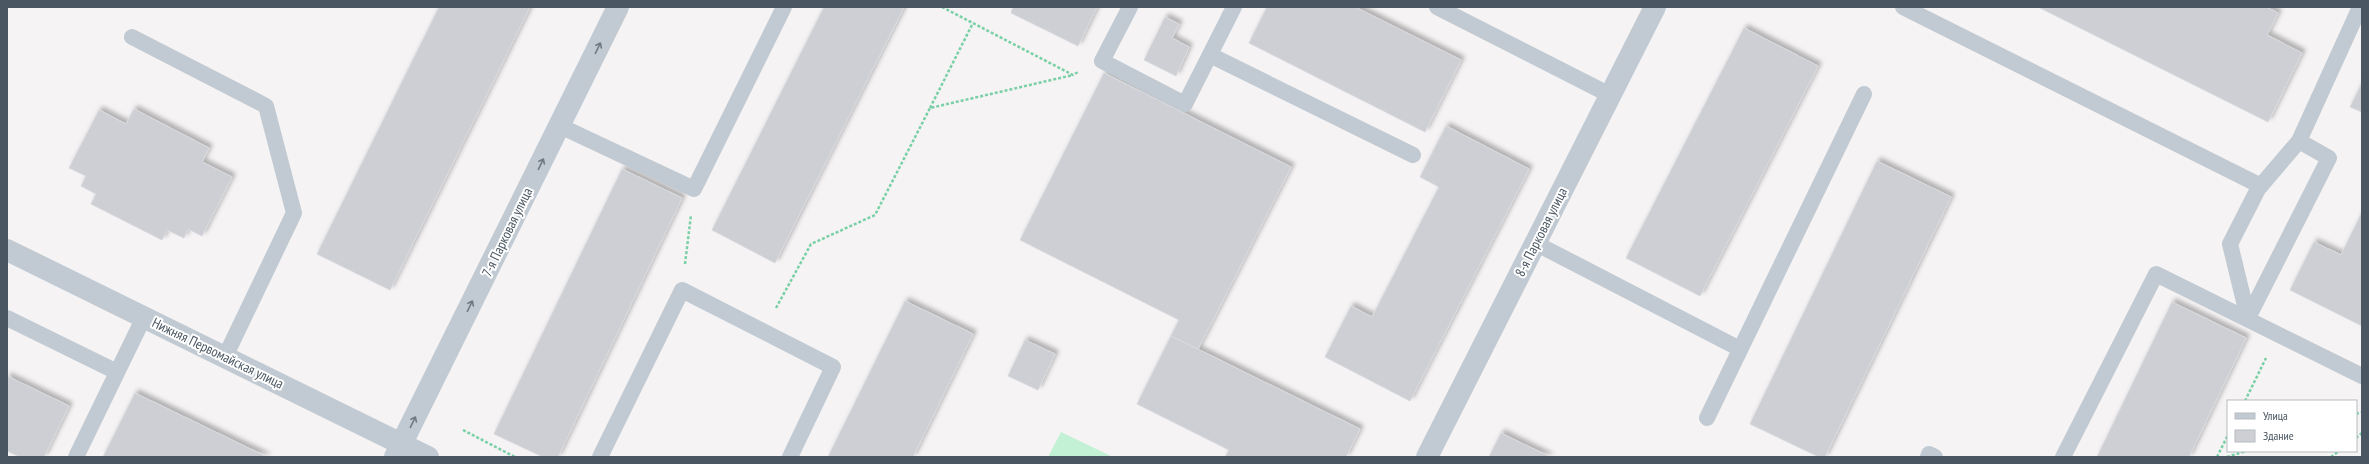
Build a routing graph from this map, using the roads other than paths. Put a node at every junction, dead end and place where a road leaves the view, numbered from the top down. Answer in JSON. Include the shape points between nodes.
{"nodes":[{"id":1,"x":618,"y":7,"type":"edge"},
{"id":2,"x":784,"y":7,"type":"edge"},
{"id":3,"x":1130,"y":7,"type":"edge"},
{"id":4,"x":1234,"y":7,"type":"edge"},
{"id":5,"x":1437,"y":7,"type":"edge"},
{"id":6,"x":1655,"y":7,"type":"edge"},
{"id":7,"x":1903,"y":7,"type":"edge"},
{"id":8,"x":2360,"y":7,"type":"edge"},
{"id":9,"x":132,"y":37,"type":"dead end"},
{"id":10,"x":1210,"y":55,"type":"junction"},
{"id":11,"x":1864,"y":94,"type":"dead end"},
{"id":12,"x":1610,"y":95,"type":"junction"},
{"id":13,"x":560,"y":126,"type":"junction"},
{"id":14,"x":2299,"y":141,"type":"junction"},
{"id":15,"x":1413,"y":155,"type":"dead end"},
{"id":16,"x":2261,"y":186,"type":"junction"},
{"id":17,"x":1535,"y":243,"type":"junction"},
{"id":18,"x":7,"y":250,"type":"edge"},
{"id":19,"x":144,"y":317,"type":"junction"},
{"id":20,"x":7,"y":318,"type":"edge"},
{"id":21,"x":2248,"y":318,"type":"junction"},
{"id":22,"x":1740,"y":349,"type":"junction"},
{"id":23,"x":225,"y":357,"type":"junction"},
{"id":24,"x":117,"y":372,"type":"junction"},
{"id":25,"x":2362,"y":376,"type":"edge"},
{"id":26,"x":1707,"y":418,"type":"dead end"},
{"id":27,"x":399,"y":450,"type":"edge"},
{"id":28,"x":76,"y":457,"type":"edge"},
{"id":29,"x":428,"y":457,"type":"edge"},
{"id":30,"x":600,"y":457,"type":"edge"},
{"id":31,"x":790,"y":457,"type":"edge"},
{"id":32,"x":1427,"y":457,"type":"edge"},
{"id":33,"x":1928,"y":457,"type":"edge"},
{"id":34,"x":1935,"y":457,"type":"edge"},
{"id":35,"x":2063,"y":457,"type":"edge"}],
"edges":[{"from":13,"to":1,"type":"street","name":"7-я Парковая улица","one_way":true},
{"from":2,"to":13,"type":"lane","via":[[694,189]]},
{"from":3,"to":10,"type":"lane","via":[[1102,61],[1185,104]]},
{"from":4,"to":10,"type":"lane"},
{"from":5,"to":12,"type":"lane"},
{"from":6,"to":12,"type":"street","name":"8-я Парковая улица"},
{"from":7,"to":16,"type":"lane"},
{"from":8,"to":14,"type":"lane"},
{"from":9,"to":23,"type":"lane","via":[[266,106],[294,213]]},
{"from":10,"to":15,"type":"lane"},
{"from":11,"to":22,"type":"lane"},
{"from":12,"to":17,"type":"street","name":"8-я Парковая улица"},
{"from":27,"to":13,"type":"street","name":"7-я Парковая улица","one_way":true},
{"from":14,"to":16,"type":"lane"},
{"from":14,"to":21,"type":"lane","via":[[2329,158]]},
{"from":16,"to":21,"type":"lane","via":[[2230,244]]},
{"from":17,"to":22,"type":"lane"},
{"from":17,"to":32,"type":"street","name":"8-я Парковая улица"},
{"from":18,"to":19,"type":"street","name":"Нижняя Первомайская улица"},
{"from":19,"to":23,"type":"street","name":"Нижняя Первомайская улица"},
{"from":19,"to":24,"type":"lane"},
{"from":20,"to":24,"type":"lane"},
{"from":21,"to":25,"type":"lane"},
{"from":21,"to":35,"type":"lane","via":[[2156,274]]},
{"from":22,"to":26,"type":"lane"},
{"from":23,"to":27,"type":"street","name":"Нижняя Первомайская улица"},
{"from":24,"to":28,"type":"lane"},
{"from":27,"to":29,"type":"street","name":"Нижняя Первомайская улица"},
{"from":30,"to":31,"type":"lane","via":[[682,290],[833,366]]},
{"from":33,"to":34,"type":"lane","via":[[1929,454]]}]}
